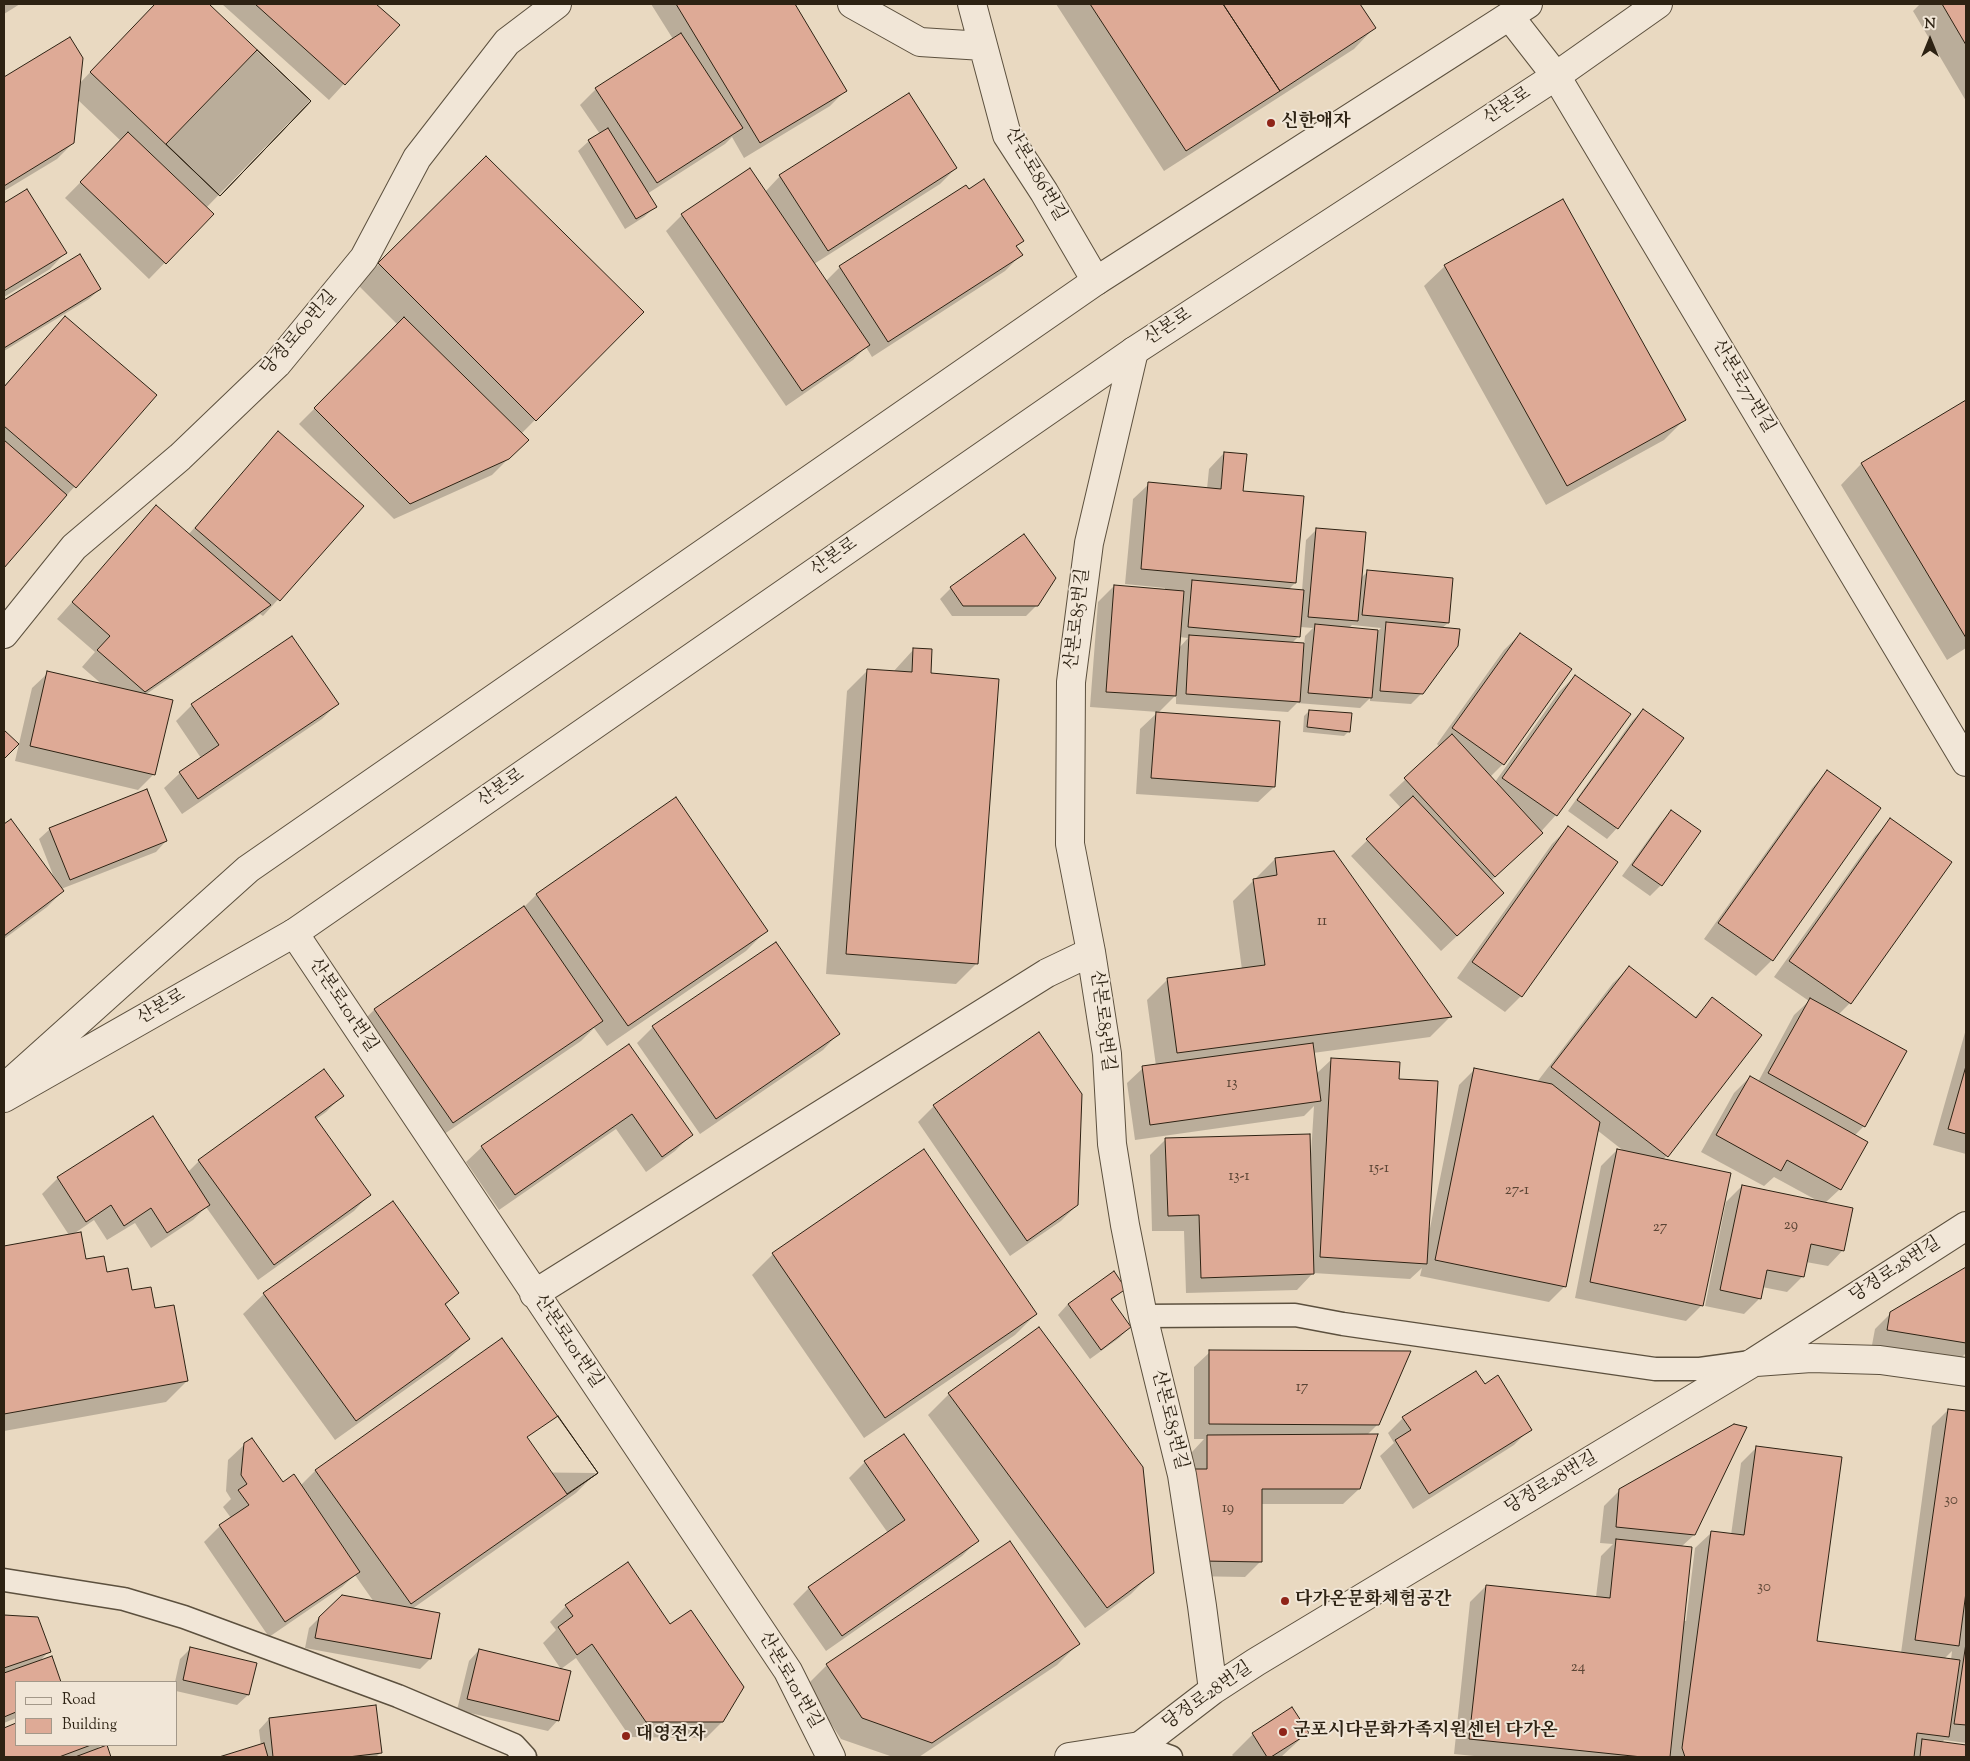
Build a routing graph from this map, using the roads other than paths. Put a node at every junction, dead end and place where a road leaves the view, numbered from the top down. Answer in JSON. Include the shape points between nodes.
{"nodes":[{"id":1,"x":557,"y":4,"type":"edge"},
{"id":2,"x":852,"y":4,"type":"edge"},
{"id":3,"x":972,"y":4,"type":"edge"},
{"id":4,"x":1658,"y":4,"type":"edge"},
{"id":5,"x":1519,"y":10,"type":"edge"},
{"id":6,"x":983,"y":46,"type":"junction"},
{"id":7,"x":1556,"y":76,"type":"junction"},
{"id":8,"x":1096,"y":281,"type":"junction"},
{"id":9,"x":1134,"y":351,"type":"junction"},
{"id":10,"x":4,"y":634,"type":"edge"},
{"id":11,"x":1966,"y":762,"type":"edge"},
{"id":12,"x":294,"y":933,"type":"junction"},
{"id":13,"x":1092,"y":952,"type":"junction"},
{"id":14,"x":4,"y":1089,"type":"edge"},
{"id":15,"x":4,"y":1098,"type":"edge"},
{"id":16,"x":1966,"y":1226,"type":"edge"},
{"id":17,"x":534,"y":1294,"type":"junction"},
{"id":18,"x":1143,"y":1316,"type":"junction"},
{"id":19,"x":1754,"y":1362,"type":"junction"},
{"id":20,"x":1966,"y":1372,"type":"edge"},
{"id":21,"x":4,"y":1580,"type":"edge"},
{"id":22,"x":1213,"y":1690,"type":"junction"},
{"id":23,"x":1131,"y":1752,"type":"edge"},
{"id":24,"x":525,"y":1757,"type":"edge"},
{"id":25,"x":831,"y":1757,"type":"edge"},
{"id":26,"x":1069,"y":1757,"type":"edge"},
{"id":27,"x":1171,"y":1757,"type":"edge"}],
"edges":[{"from":1,"to":10,"type":"street","name":"당정로60번길","via":[[507,42],[417,158],[364,258],[277,364],[180,457],[74,547]]},
{"from":2,"to":6,"type":"street","via":[[920,42]]},
{"from":3,"to":6,"type":"street","name":"산본로86번길"},
{"from":4,"to":7,"type":"street","name":"산본로"},
{"from":5,"to":7,"type":"street","name":"산본로77번길"},
{"from":5,"to":8,"type":"street"},
{"from":6,"to":8,"type":"street","name":"산본로86번길","via":[[1007,135]]},
{"from":7,"to":9,"type":"street","name":"산본로"},
{"from":7,"to":11,"type":"street","name":"산본로77번길"},
{"from":8,"to":14,"type":"street","via":[[248,869]]},
{"from":9,"to":12,"type":"street","name":"산본로"},
{"from":9,"to":13,"type":"street","name":"산본로85번길","via":[[1089,543],[1071,682],[1070,844]]},
{"from":12,"to":15,"type":"street","name":"산본로"},
{"from":12,"to":17,"type":"street","name":"산본로101번길"},
{"from":13,"to":17,"type":"street","via":[[1047,973]]},
{"from":13,"to":18,"type":"street","name":"산본로85번길","via":[[1107,1054],[1112,1144]]},
{"from":16,"to":19,"type":"street","name":"당정로28번길"},
{"from":17,"to":25,"type":"street","name":"산본로101번길","via":[[788,1671]]},
{"from":18,"to":19,"type":"lane","via":[[1295,1315],[1655,1369],[1700,1369]]},
{"from":18,"to":22,"type":"street","name":"산본로85번길","via":[[1182,1475]]},
{"from":19,"to":20,"type":"street","via":[[1812,1358],[1880,1360]]},
{"from":19,"to":22,"type":"street","name":"당정로28번길"},
{"from":21,"to":24,"type":"lane","via":[[124,1599],[184,1617],[398,1696],[514,1745]]},
{"from":22,"to":23,"type":"street","name":"당정로28번길"},
{"from":23,"to":26,"type":"street"},
{"from":23,"to":27,"type":"lane","name":"당정로28번길"}]}
